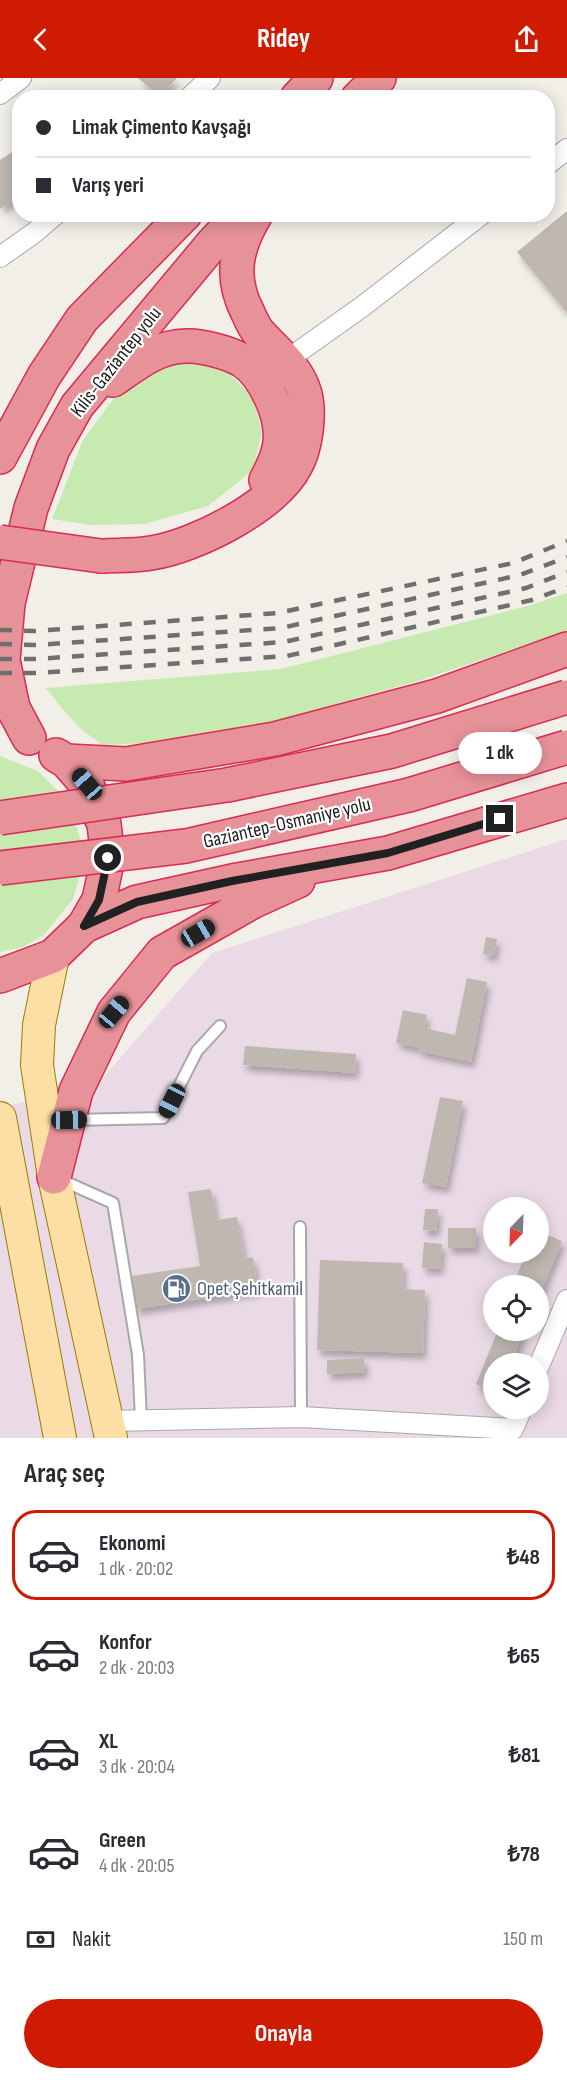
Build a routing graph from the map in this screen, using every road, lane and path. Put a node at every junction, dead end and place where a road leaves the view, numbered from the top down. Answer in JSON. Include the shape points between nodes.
{"nodes":[{"id":1,"x":21,"y":78,"type":"edge"},
{"id":2,"x":210,"y":78,"type":"edge"},
{"id":3,"x":316,"y":78,"type":"edge"},
{"id":4,"x":379,"y":78,"type":"edge"},
{"id":5,"x":197,"y":90,"type":"edge"},
{"id":6,"x":305,"y":90,"type":"edge"},
{"id":7,"x":366,"y":90,"type":"edge"},
{"id":8,"x":0,"y":94,"type":"edge"},
{"id":9,"x":567,"y":149,"type":"edge"},
{"id":10,"x":555,"y":158,"type":"edge"},
{"id":11,"x":47,"y":222,"type":"edge"},
{"id":12,"x":177,"y":222,"type":"edge"},
{"id":13,"x":233,"y":222,"type":"edge"},
{"id":14,"x":251,"y":222,"type":"edge"},
{"id":15,"x":472,"y":222,"type":"edge"},
{"id":16,"x":0,"y":257,"type":"edge"},
{"id":17,"x":82,"y":319,"type":"junction"},
{"id":18,"x":287,"y":360,"type":"junction"},
{"id":19,"x":77,"y":406,"type":"junction"},
{"id":20,"x":0,"y":418,"type":"edge"},
{"id":21,"x":0,"y":457,"type":"edge"},
{"id":22,"x":249,"y":511,"type":"junction"},
{"id":23,"x":0,"y":542,"type":"edge"},
{"id":24,"x":567,"y":649,"type":"edge"},
{"id":25,"x":567,"y":697,"type":"edge"},
{"id":26,"x":14,"y":735,"type":"edge"},
{"id":27,"x":567,"y":747,"type":"edge"},
{"id":28,"x":66,"y":760,"type":"junction"},
{"id":29,"x":567,"y":800,"type":"edge"},
{"id":30,"x":0,"y":818,"type":"edge"},
{"id":31,"x":344,"y":860,"type":"junction"},
{"id":32,"x":0,"y":868,"type":"edge"},
{"id":33,"x":84,"y":926,"type":"junction"},
{"id":34,"x":53,"y":956,"type":"junction"},
{"id":35,"x":0,"y":976,"type":"edge"},
{"id":36,"x":220,"y":1026,"type":"dead end"},
{"id":37,"x":0,"y":1118,"type":"edge"},
{"id":38,"x":69,"y":1120,"type":"junction"},
{"id":39,"x":3,"y":1151,"type":"edge"},
{"id":40,"x":54,"y":1177,"type":"junction"},
{"id":41,"x":300,"y":1227,"type":"dead end"},
{"id":42,"x":567,"y":1300,"type":"edge"},
{"id":43,"x":544,"y":1353,"type":"edge"},
{"id":44,"x":301,"y":1417,"type":"junction"},
{"id":45,"x":517,"y":1419,"type":"edge"},
{"id":46,"x":141,"y":1420,"type":"junction"},
{"id":47,"x":110,"y":1429,"type":"edge"},
{"id":48,"x":60,"y":1438,"type":"edge"}],
"edges":[{"from":1,"to":8,"type":"street"},
{"from":2,"to":5,"type":"street"},
{"from":3,"to":6,"type":"highway"},
{"from":4,"to":7,"type":"highway"},
{"from":9,"to":10,"type":"street"},
{"from":11,"to":16,"type":"street"},
{"from":12,"to":17,"type":"highway"},
{"from":13,"to":19,"type":"highway","name":"Kilis-Gaziantep yolu"},
{"from":14,"to":18,"type":"highway","via":[[243,236],[236,271],[241,300],[257,331]]},
{"from":15,"to":18,"type":"street"},
{"from":17,"to":20,"type":"highway"},
{"from":17,"to":21,"type":"highway","via":[[44,376]]},
{"from":18,"to":22,"type":"highway","via":[[305,393],[308,423],[297,465],[278,489]]},
{"from":19,"to":22,"type":"highway","via":[[150,354],[185,346],[215,350],[243,362],[266,387],[278,414],[280,442],[272,470]]},
{"from":19,"to":26,"type":"highway","name":"Kilis-Gaziantep yolu","via":[[53,449],[31,508],[8,603],[3,660]]},
{"from":22,"to":23,"type":"highway","bridge":true,"via":[[197,539],[152,553],[101,556]]},
{"from":24,"to":28,"type":"highway","via":[[437,696],[275,739],[126,764]]},
{"from":25,"to":30,"type":"highway","bridge":true,"via":[[392,751],[226,785]]},
{"from":26,"to":28,"type":"highway"},
{"from":27,"to":32,"type":"highway","name":"Gaziantep-Osmaniye yolu","bridge":true,"via":[[410,795],[186,846]]},
{"from":28,"to":33,"type":"highway","via":[[87,784],[104,824],[108,858],[99,900]]},
{"from":29,"to":31,"type":"highway","via":[[388,853]]},
{"from":31,"to":33,"type":"highway","via":[[137,902]]},
{"from":31,"to":38,"type":"highway","via":[[252,902],[162,953],[114,1012],[76,1091]]},
{"from":33,"to":34,"type":"highway"},
{"from":34,"to":35,"type":"highway"},
{"from":34,"to":40,"type":"main road","via":[[39,1025],[37,1065]]},
{"from":36,"to":38,"type":"lane","via":[[197,1051],[163,1118]]},
{"from":37,"to":39,"type":"main road"},
{"from":38,"to":40,"type":"highway"},
{"from":39,"to":48,"type":"main road"},
{"from":40,"to":46,"type":"lane","via":[[113,1203],[138,1354]]},
{"from":40,"to":47,"type":"main road"},
{"from":41,"to":44,"type":"lane"},
{"from":42,"to":43,"type":"street"},
{"from":44,"to":45,"type":"street","via":[[513,1429]]},
{"from":44,"to":46,"type":"street"},
{"from":46,"to":47,"type":"street"}]}
